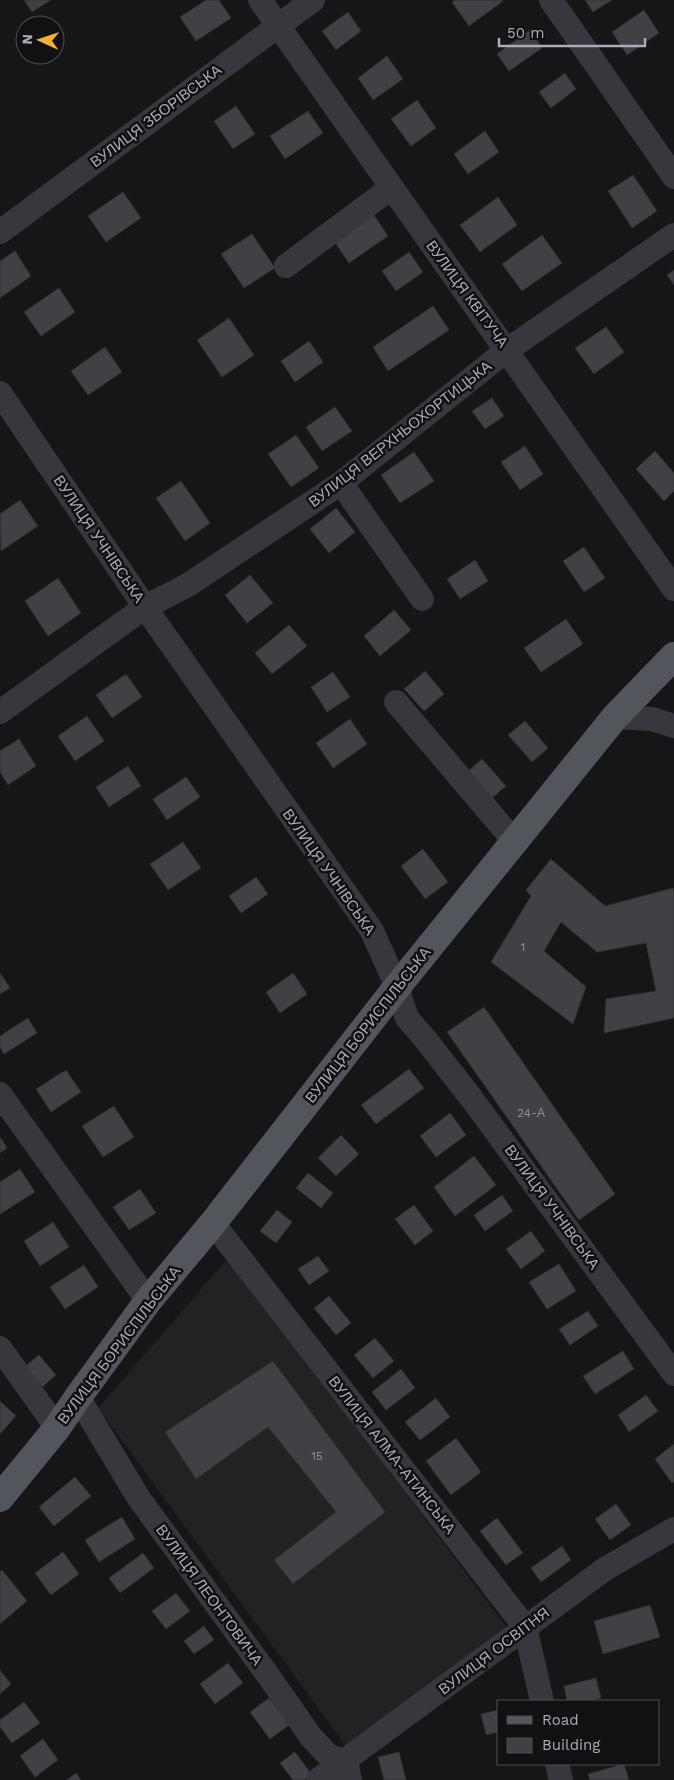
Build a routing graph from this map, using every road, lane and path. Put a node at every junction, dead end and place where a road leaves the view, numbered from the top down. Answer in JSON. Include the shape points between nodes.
{"nodes":[{"id":1,"x":260,"y":0,"type":"edge"},
{"id":2,"x":313,"y":0,"type":"edge"},
{"id":3,"x":552,"y":0,"type":"edge"},
{"id":4,"x":278,"y":25,"type":"junction"},
{"id":5,"x":674,"y":177,"type":"edge"},
{"id":6,"x":391,"y":188,"type":"junction"},
{"id":7,"x":0,"y":232,"type":"edge"},
{"id":8,"x":674,"y":236,"type":"edge"},
{"id":9,"x":286,"y":266,"type":"dead end"},
{"id":10,"x":507,"y":350,"type":"junction"},
{"id":11,"x":0,"y":393,"type":"edge"},
{"id":12,"x":341,"y":483,"type":"junction"},
{"id":13,"x":674,"y":589,"type":"edge"},
{"id":14,"x":422,"y":599,"type":"dead end"},
{"id":15,"x":145,"y":607,"type":"junction"},
{"id":16,"x":674,"y":656,"type":"edge"},
{"id":17,"x":396,"y":702,"type":"dead end"},
{"id":18,"x":0,"y":712,"type":"edge"},
{"id":19,"x":615,"y":717,"type":"junction"},
{"id":20,"x":674,"y":726,"type":"edge"},
{"id":21,"x":514,"y":841,"type":"junction"},
{"id":22,"x":397,"y":987,"type":"junction"},
{"id":23,"x":0,"y":1094,"type":"edge"},
{"id":24,"x":213,"y":1223,"type":"junction"},
{"id":25,"x":148,"y":1301,"type":"junction"},
{"id":26,"x":0,"y":1348,"type":"edge"},
{"id":27,"x":674,"y":1374,"type":"edge"},
{"id":28,"x":78,"y":1397,"type":"junction"},
{"id":29,"x":57,"y":1428,"type":"junction"},
{"id":30,"x":0,"y":1498,"type":"edge"},
{"id":31,"x":674,"y":1528,"type":"edge"},
{"id":32,"x":525,"y":1627,"type":"junction"},
{"id":33,"x":542,"y":1700,"type":"edge"},
{"id":34,"x":557,"y":1765,"type":"edge"},
{"id":35,"x":348,"y":1770,"type":"edge"},
{"id":36,"x":318,"y":1780,"type":"edge"},
{"id":37,"x":561,"y":1780,"type":"edge"}],
"edges":[{"from":1,"to":4,"type":"street","name":"ВУЛИЦЯ КВІТУЧА"},
{"from":2,"to":4,"type":"street","name":"ВУЛИЦЯ ЗБОРІВСЬКА"},
{"from":3,"to":5,"type":"street"},
{"from":4,"to":6,"type":"street","name":"ВУЛИЦЯ КВІТУЧА"},
{"from":4,"to":7,"type":"street","name":"ВУЛИЦЯ ЗБОРІВСЬКА"},
{"from":6,"to":9,"type":"street"},
{"from":6,"to":10,"type":"street","name":"ВУЛИЦЯ КВІТУЧА"},
{"from":8,"to":10,"type":"street","name":"ВУЛИЦЯ ВЕРХНЬОХОРТИЦЬКА"},
{"from":10,"to":12,"type":"street","name":"ВУЛИЦЯ ВЕРХНЬОХОРТИЦЬКА"},
{"from":10,"to":13,"type":"street","name":"ВУЛИЦЯ КВІТУЧА"},
{"from":11,"to":15,"type":"street","name":"ВУЛИЦЯ УЧНІВСЬКА"},
{"from":12,"to":14,"type":"street"},
{"from":12,"to":15,"type":"street","name":"ВУЛИЦЯ ВЕРХНЬОХОРТИЦЬКА","via":[[188,585]]},
{"from":15,"to":18,"type":"street","name":"ВУЛИЦЯ ВЕРХНЬОХОРТИЦЬКА"},
{"from":15,"to":22,"type":"street","name":"ВУЛИЦЯ УЧНІВСЬКА","via":[[372,931]]},
{"from":16,"to":19,"type":"main road","name":"ВУЛИЦЯ БОРИСПІЛЬСЬКА"},
{"from":17,"to":21,"type":"street"},
{"from":19,"to":20,"type":"street","via":[[652,719]]},
{"from":19,"to":21,"type":"main road","name":"ВУЛИЦЯ БОРИСПІЛЬСЬКА"},
{"from":21,"to":22,"type":"main road","name":"ВУЛИЦЯ БОРИСПІЛЬСЬКА"},
{"from":22,"to":24,"type":"main road","name":"ВУЛИЦЯ БОРИСПІЛЬСЬКА"},
{"from":22,"to":27,"type":"street","name":"ВУЛИЦЯ УЧНІВСЬКА","via":[[407,1018],[466,1092]]},
{"from":23,"to":25,"type":"street"},
{"from":24,"to":25,"type":"main road","name":"ВУЛИЦЯ БОРИСПІЛЬСЬКА"},
{"from":24,"to":32,"type":"street","name":"ВУЛИЦЯ АЛМА-АТИНСЬКА"},
{"from":25,"to":28,"type":"main road","name":"ВУЛИЦЯ БОРИСПІЛЬСЬКА"},
{"from":26,"to":29,"type":"street"},
{"from":28,"to":29,"type":"main road","name":"ВУЛИЦЯ БОРИСПІЛЬСЬКА"},
{"from":28,"to":35,"type":"street","name":"ВУЛИЦЯ ЛЕОНТОВИЧА","via":[[138,1496],[311,1737]]},
{"from":29,"to":30,"type":"main road","name":"ВУЛИЦЯ БОРИСПІЛЬСЬКА"},
{"from":31,"to":32,"type":"street","name":"ВУЛИЦЯ ОСВІТНЯ","via":[[605,1568]]},
{"from":32,"to":33,"type":"street","name":"ВУЛИЦЯ АЛМА-АТИНСЬКА"},
{"from":32,"to":35,"type":"street","name":"ВУЛИЦЯ ОСВІТНЯ"},
{"from":34,"to":37,"type":"street"},
{"from":35,"to":36,"type":"street","name":"ВУЛИЦЯ ОСВІТНЯ"}]}
